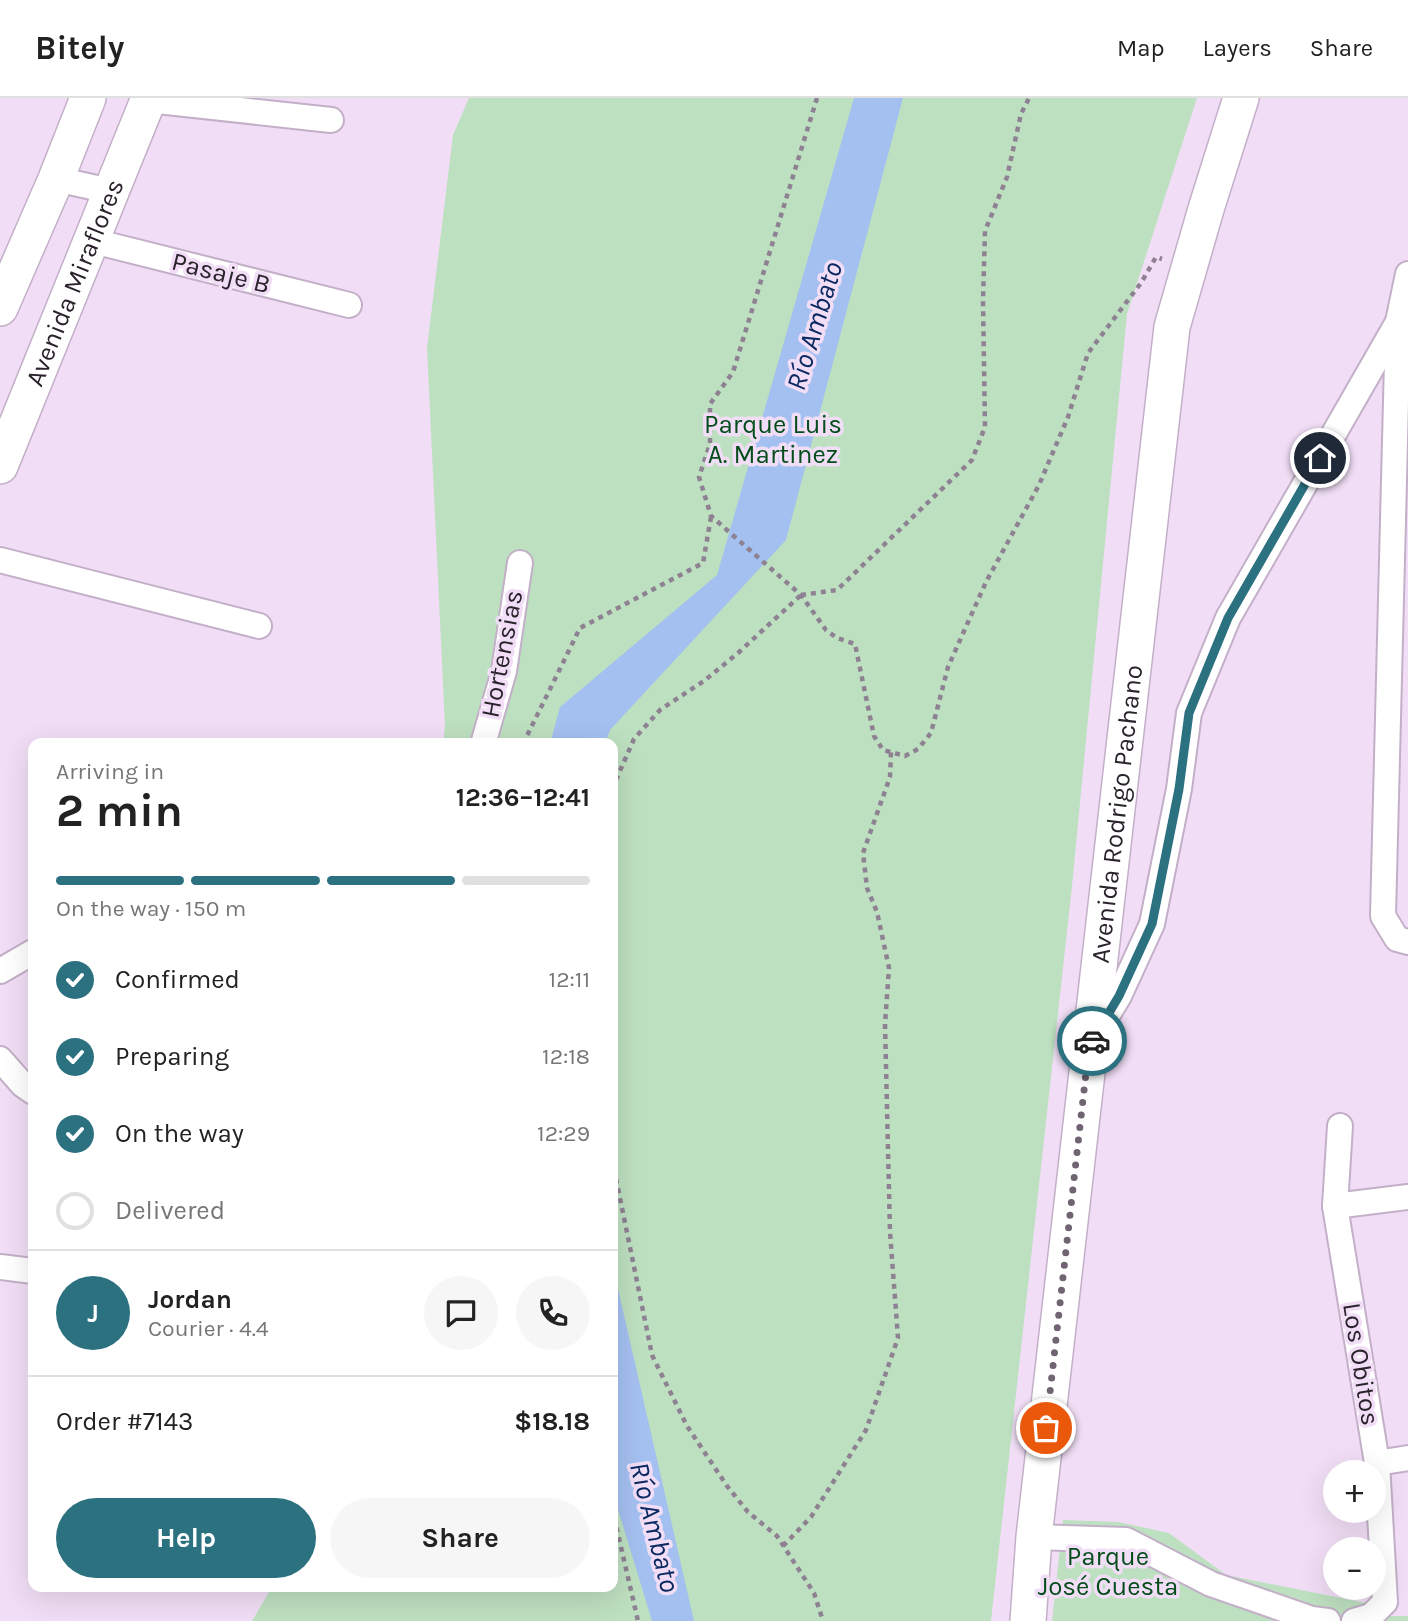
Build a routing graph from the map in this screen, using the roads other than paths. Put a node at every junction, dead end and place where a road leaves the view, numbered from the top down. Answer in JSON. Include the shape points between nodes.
{"nodes":[{"id":1,"x":88,"y":98,"type":"edge"},
{"id":2,"x":1241,"y":98,"type":"edge"},
{"id":3,"x":149,"y":99,"type":"edge"},
{"id":4,"x":331,"y":120,"type":"dead end"},
{"id":5,"x":56,"y":179,"type":"junction"},
{"id":6,"x":110,"y":191,"type":"junction"},
{"id":7,"x":93,"y":240,"type":"junction"},
{"id":8,"x":1408,"y":274,"type":"edge"},
{"id":9,"x":349,"y":304,"type":"dead end"},
{"id":10,"x":0,"y":308,"type":"edge"},
{"id":11,"x":1403,"y":322,"type":"edge"},
{"id":12,"x":0,"y":466,"type":"edge"},
{"id":13,"x":0,"y":559,"type":"edge"},
{"id":14,"x":520,"y":563,"type":"dead end"},
{"id":15,"x":259,"y":626,"type":"dead end"},
{"id":16,"x":485,"y":738,"type":"edge"},
{"id":17,"x":1408,"y":942,"type":"edge"},
{"id":18,"x":28,"y":955,"type":"edge"},
{"id":19,"x":0,"y":971,"type":"edge"},
{"id":20,"x":1089,"y":1046,"type":"junction"},
{"id":21,"x":0,"y":1059,"type":"edge"},
{"id":22,"x":28,"y":1088,"type":"edge"},
{"id":23,"x":1340,"y":1126,"type":"dead end"},
{"id":24,"x":1408,"y":1197,"type":"edge"},
{"id":25,"x":1335,"y":1206,"type":"junction"},
{"id":26,"x":0,"y":1267,"type":"edge"},
{"id":27,"x":28,"y":1270,"type":"edge"},
{"id":28,"x":1408,"y":1458,"type":"edge"},
{"id":29,"x":1377,"y":1460,"type":"edge"},
{"id":30,"x":1386,"y":1462,"type":"edge"},
{"id":31,"x":1380,"y":1523,"type":"edge"},
{"id":32,"x":1034,"y":1537,"type":"junction"},
{"id":33,"x":1028,"y":1621,"type":"edge"},
{"id":34,"x":1328,"y":1621,"type":"edge"},
{"id":35,"x":1354,"y":1621,"type":"edge"}],
"edges":[{"from":1,"to":5,"type":"main road"},
{"from":2,"to":20,"type":"main road","name":"Avenida Rodrigo Pachano","via":[[1172,327]]},
{"from":3,"to":4,"type":"street"},
{"from":3,"to":6,"type":"main road","name":"Avenida Miraflores"},
{"from":5,"to":6,"type":"street"},
{"from":5,"to":10,"type":"main road"},
{"from":6,"to":7,"type":"main road","name":"Avenida Miraflores"},
{"from":7,"to":9,"type":"street","name":"Pasaje B"},
{"from":7,"to":12,"type":"main road","name":"Avenida Miraflores"},
{"from":8,"to":11,"type":"street"},
{"from":11,"to":17,"type":"street","via":[[1384,916],[1397,939]]},
{"from":11,"to":20,"type":"street","via":[[1228,618],[1189,713],[1152,924],[1119,996]]},
{"from":13,"to":15,"type":"street"},
{"from":14,"to":16,"type":"street","name":"Hortensias","via":[[504,671]]},
{"from":18,"to":19,"type":"street"},
{"from":20,"to":32,"type":"main road","name":"Avenida Rodrigo Pachano"},
{"from":21,"to":22,"type":"street"},
{"from":23,"to":25,"type":"street","name":"Los Obitos"},
{"from":24,"to":25,"type":"street"},
{"from":25,"to":29,"type":"street","name":"Los Obitos"},
{"from":26,"to":27,"type":"street"},
{"from":28,"to":30,"type":"street"},
{"from":31,"to":35,"type":"street","name":"Los Obitos","via":[[1385,1602],[1371,1616]]},
{"from":32,"to":33,"type":"main road","name":"Avenida Rodrigo Pachano"},
{"from":32,"to":34,"type":"street","via":[[1126,1540],[1211,1584]]}]}
